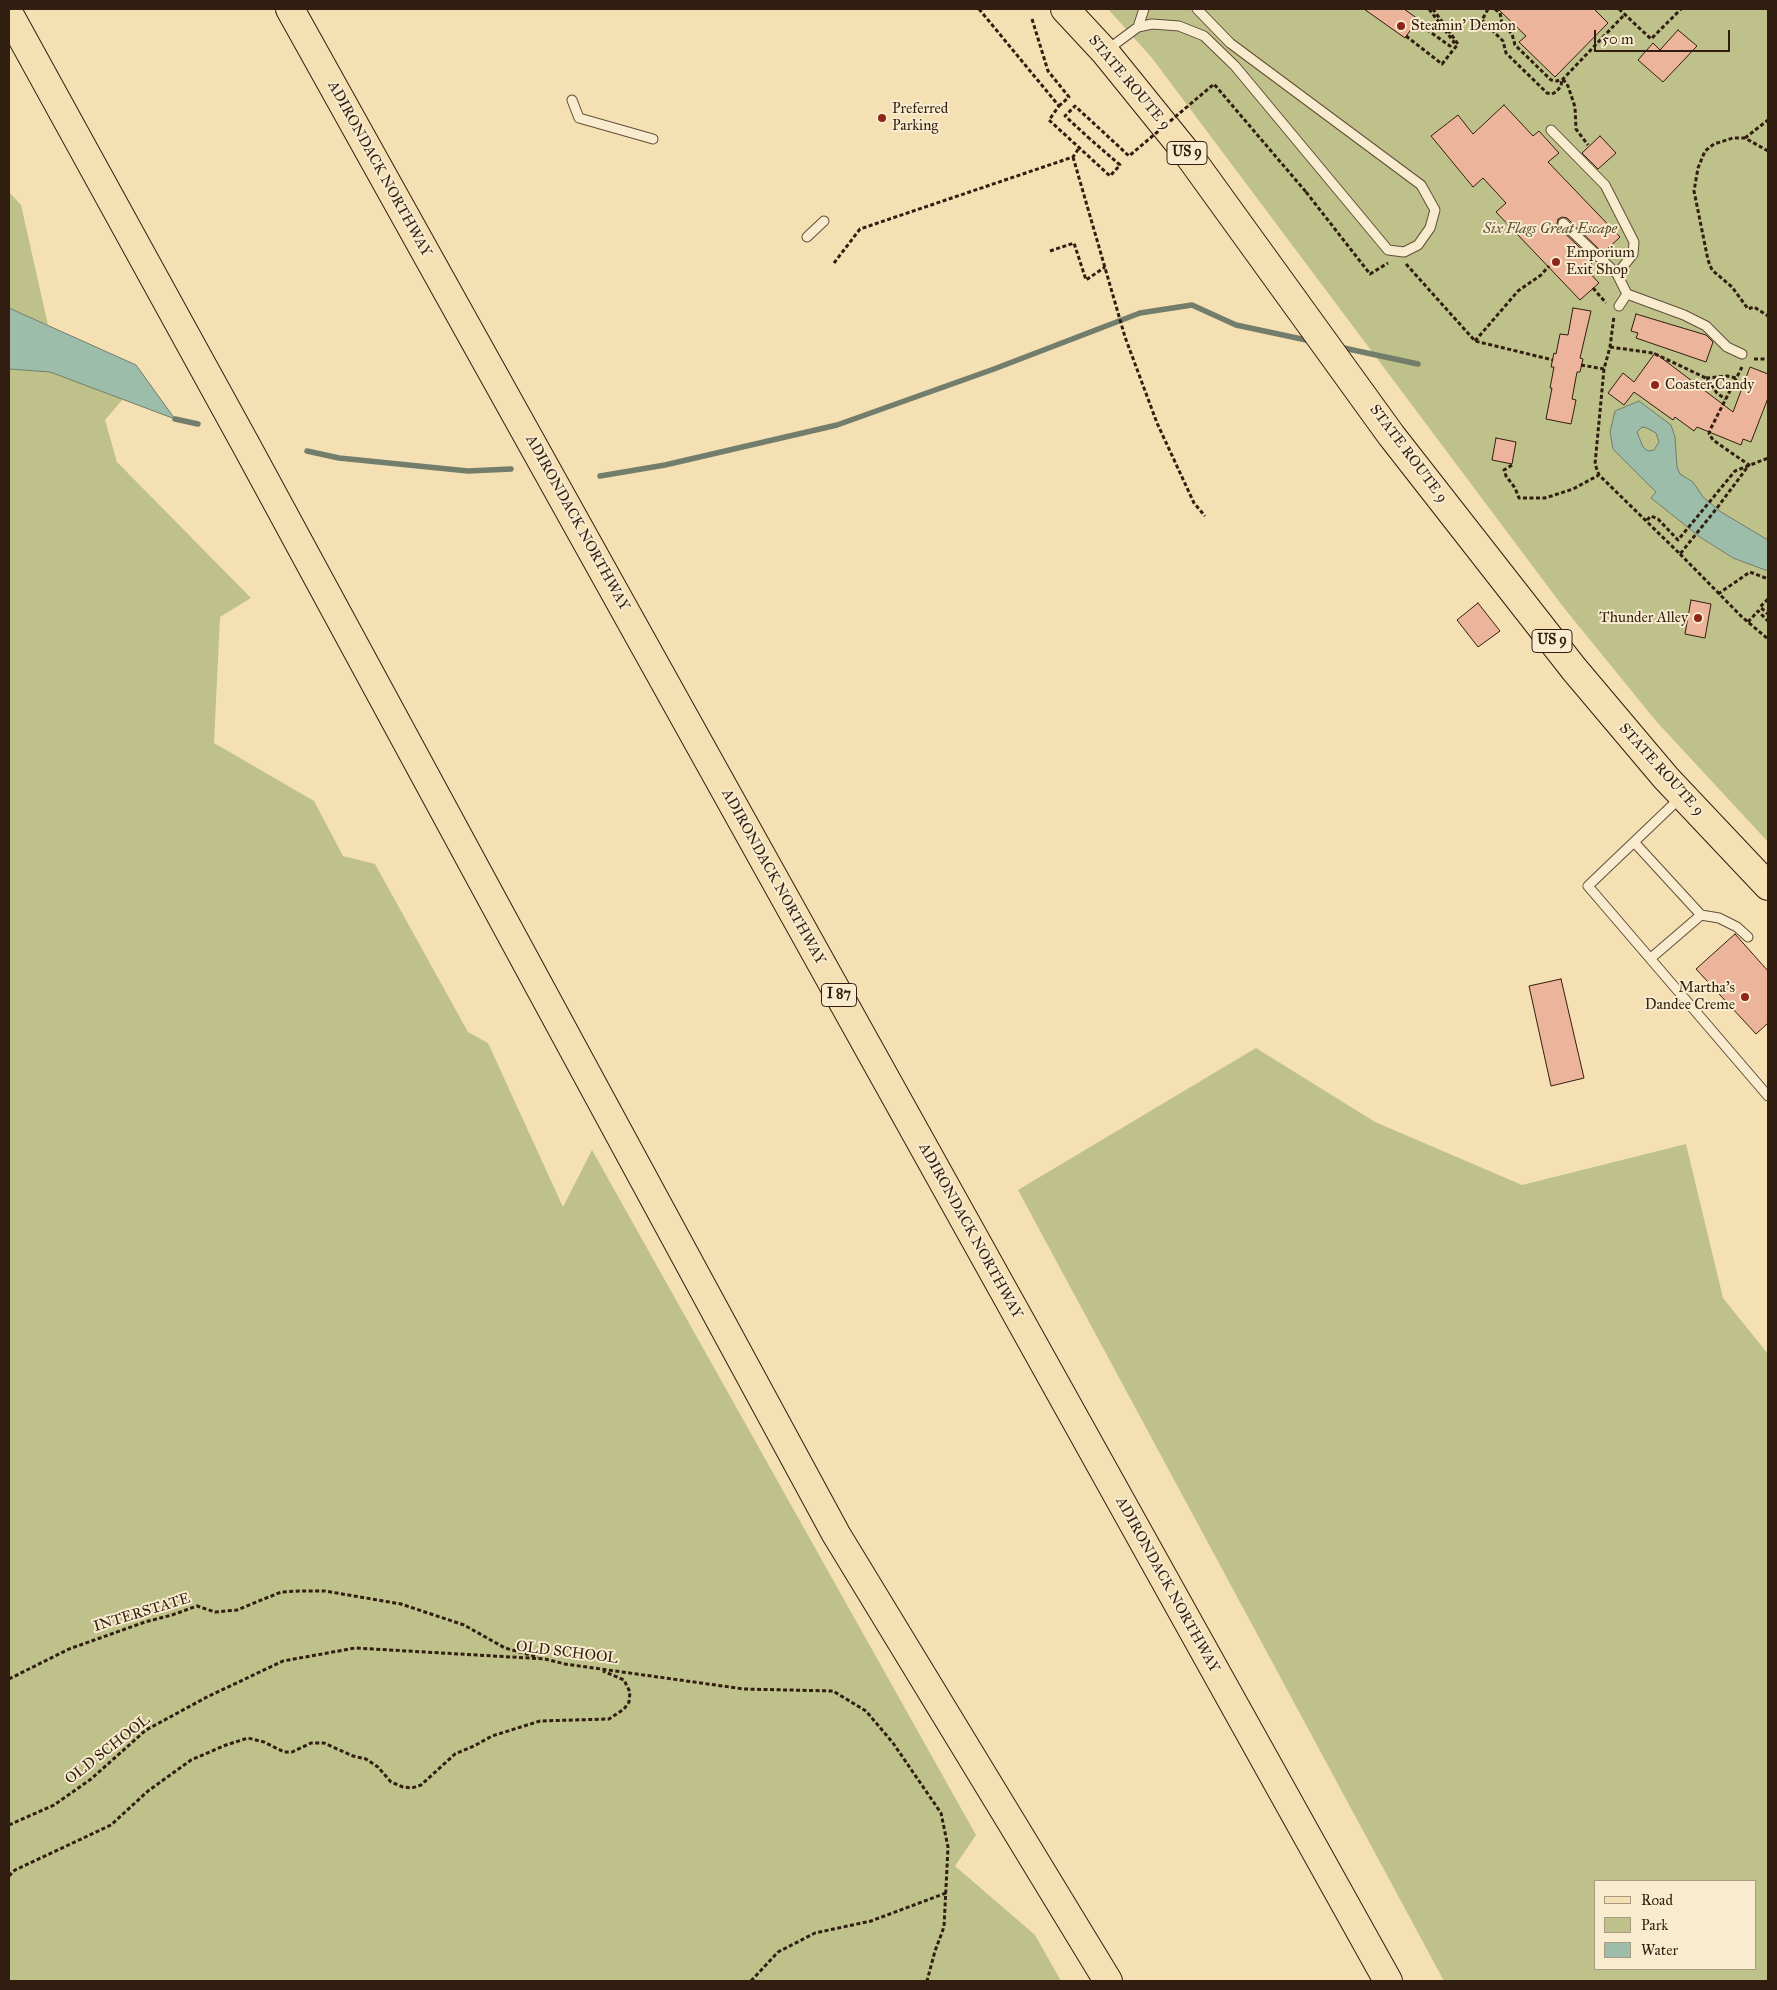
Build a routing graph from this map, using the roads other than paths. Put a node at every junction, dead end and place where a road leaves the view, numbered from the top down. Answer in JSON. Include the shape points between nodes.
{"nodes":[{"id":1,"x":290,"y":9,"type":"edge"},
{"id":2,"x":1065,"y":9,"type":"edge"},
{"id":3,"x":1144,"y":9,"type":"edge"},
{"id":4,"x":1196,"y":9,"type":"edge"},
{"id":5,"x":9,"y":14,"type":"edge"},
{"id":6,"x":1138,"y":27,"type":"junction"},
{"id":7,"x":1105,"y":52,"type":"junction"},
{"id":8,"x":572,"y":100,"type":"dead end"},
{"id":9,"x":1551,"y":130,"type":"dead end"},
{"id":10,"x":653,"y":139,"type":"dead end"},
{"id":11,"x":824,"y":221,"type":"dead end"},
{"id":12,"x":1563,"y":223,"type":"dead end"},
{"id":13,"x":807,"y":237,"type":"dead end"},
{"id":14,"x":1617,"y":274,"type":"junction"},
{"id":15,"x":1627,"y":294,"type":"junction"},
{"id":16,"x":1620,"y":306,"type":"road end"},
{"id":17,"x":1742,"y":354,"type":"dead end"},
{"id":18,"x":1682,"y":796,"type":"junction"},
{"id":19,"x":1634,"y":842,"type":"junction"},
{"id":20,"x":1768,"y":886,"type":"edge"},
{"id":21,"x":1701,"y":915,"type":"junction"},
{"id":22,"x":1748,"y":937,"type":"dead end"},
{"id":23,"x":1651,"y":958,"type":"junction"},
{"id":24,"x":1768,"y":1096,"type":"edge"},
{"id":25,"x":1108,"y":1981,"type":"edge"},
{"id":26,"x":1388,"y":1981,"type":"edge"}],
"edges":[{"from":1,"to":26,"type":"main road","name":"ADIRONDACK NORTHWAY","number":"I 87"},
{"from":2,"to":7,"type":"main road","name":"STATE ROUTE 9","number":"US 9"},
{"from":3,"to":6,"type":"lane"},
{"from":4,"to":6,"type":"lane","via":[[1230,43],[1421,185],[1435,210],[1430,228],[1418,245],[1404,252],[1388,250],[1235,66],[1204,36],[1179,26],[1152,24]]},
{"from":5,"to":25,"type":"main road","via":[[836,1534]]},
{"from":6,"to":7,"type":"lane"},
{"from":7,"to":18,"type":"main road","name":"STATE ROUTE 9","number":"US 9","via":[[1190,157],[1391,435],[1574,669]]},
{"from":8,"to":10,"type":"lane","via":[[579,118]]},
{"from":9,"to":14,"type":"lane","via":[[1605,185],[1634,242],[1633,254]]},
{"from":11,"to":13,"type":"lane"},
{"from":12,"to":14,"type":"lane"},
{"from":14,"to":15,"type":"lane"},
{"from":15,"to":16,"type":"lane"},
{"from":15,"to":17,"type":"lane","via":[[1706,326],[1728,347]]},
{"from":18,"to":19,"type":"lane"},
{"from":18,"to":20,"type":"main road","name":"STATE ROUTE 9","number":"US 9"},
{"from":19,"to":21,"type":"lane"},
{"from":19,"to":23,"type":"lane","via":[[1588,886]]},
{"from":21,"to":22,"type":"lane","via":[[1719,918]]},
{"from":21,"to":23,"type":"lane"},
{"from":23,"to":24,"type":"lane"}]}
